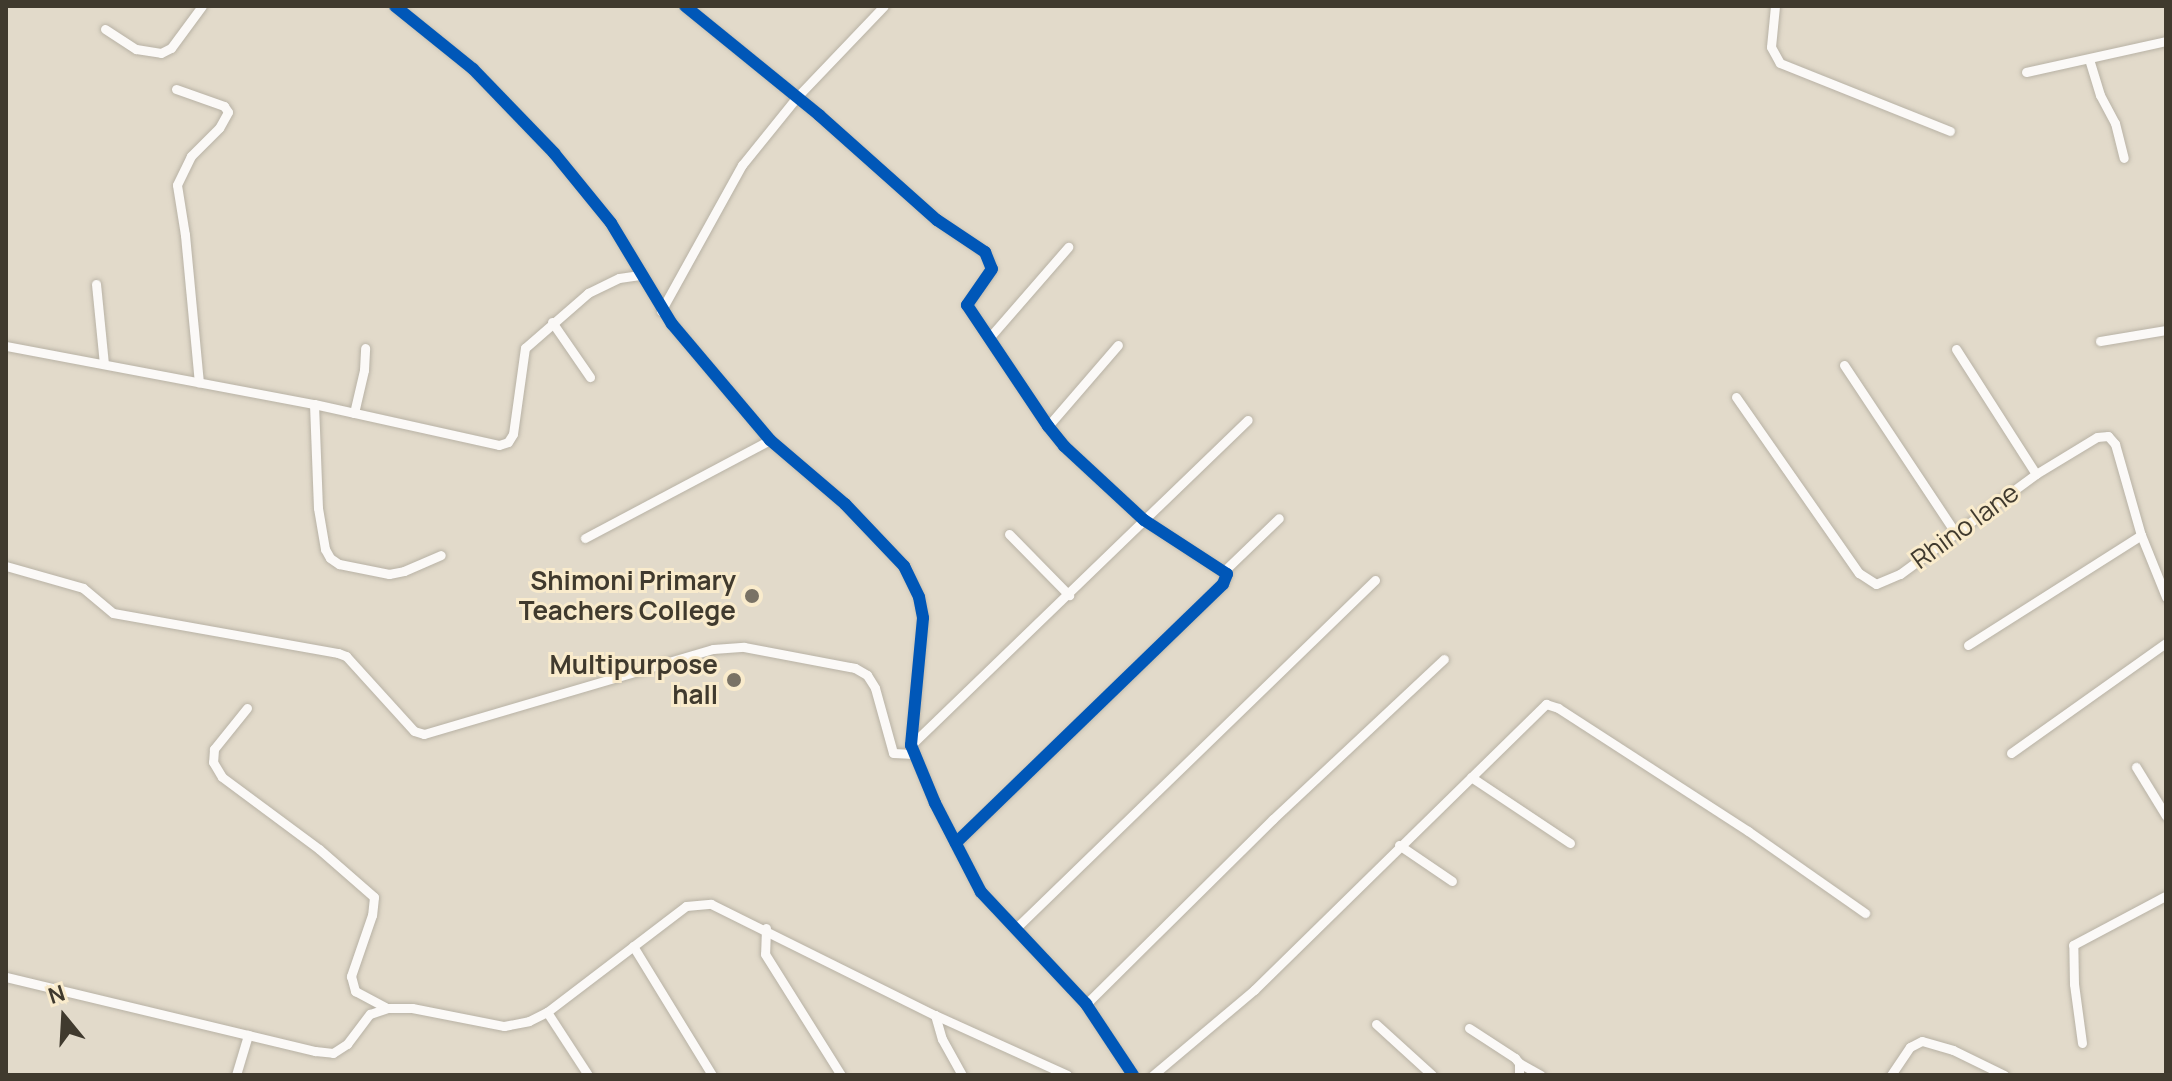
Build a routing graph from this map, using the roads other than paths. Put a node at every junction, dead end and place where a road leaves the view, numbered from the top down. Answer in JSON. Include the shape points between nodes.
{"nodes":[{"id":1,"x":202,"y":6,"type":"edge"},
{"id":2,"x":395,"y":6,"type":"edge"},
{"id":3,"x":685,"y":6,"type":"edge"},
{"id":4,"x":884,"y":6,"type":"edge"},
{"id":5,"x":1775,"y":6,"type":"edge"},
{"id":6,"x":105,"y":29,"type":"dead end"},
{"id":7,"x":2166,"y":41,"type":"edge"},
{"id":8,"x":2089,"y":59,"type":"junction"},
{"id":9,"x":2026,"y":72,"type":"dead end"},
{"id":10,"x":176,"y":89,"type":"dead end"},
{"id":11,"x":796,"y":98,"type":"junction"},
{"id":12,"x":1950,"y":131,"type":"dead end"},
{"id":13,"x":2124,"y":158,"type":"dead end"},
{"id":14,"x":1068,"y":247,"type":"dead end"},
{"id":15,"x":640,"y":275,"type":"junction"},
{"id":16,"x":96,"y":284,"type":"dead end"},
{"id":17,"x":661,"y":311,"type":"junction"},
{"id":18,"x":552,"y":322,"type":"junction"},
{"id":19,"x":2166,"y":330,"type":"edge"},
{"id":20,"x":989,"y":338,"type":"junction"},
{"id":21,"x":2100,"y":341,"type":"dead end"},
{"id":22,"x":1118,"y":345,"type":"dead end"},
{"id":23,"x":6,"y":346,"type":"edge"},
{"id":24,"x":365,"y":348,"type":"dead end"},
{"id":25,"x":1956,"y":349,"type":"dead end"},
{"id":26,"x":104,"y":364,"type":"junction"},
{"id":27,"x":1844,"y":365,"type":"dead end"},
{"id":28,"x":590,"y":377,"type":"dead end"},
{"id":29,"x":199,"y":382,"type":"junction"},
{"id":30,"x":1736,"y":397,"type":"dead end"},
{"id":31,"x":314,"y":404,"type":"junction"},
{"id":32,"x":354,"y":413,"type":"junction"},
{"id":33,"x":1248,"y":420,"type":"dead end"},
{"id":34,"x":1048,"y":426,"type":"junction"},
{"id":35,"x":770,"y":440,"type":"junction"},
{"id":36,"x":2036,"y":474,"type":"junction"},
{"id":37,"x":1279,"y":518,"type":"dead end"},
{"id":38,"x":1144,"y":520,"type":"junction"},
{"id":39,"x":1955,"y":532,"type":"junction"},
{"id":40,"x":1009,"y":534,"type":"dead end"},
{"id":41,"x":2141,"y":535,"type":"junction"},
{"id":42,"x":585,"y":538,"type":"dead end"},
{"id":43,"x":441,"y":555,"type":"dead end"},
{"id":44,"x":6,"y":566,"type":"edge"},
{"id":45,"x":1224,"y":571,"type":"junction"},
{"id":46,"x":1375,"y":580,"type":"dead end"},
{"id":47,"x":1069,"y":595,"type":"junction"},
{"id":48,"x":2166,"y":597,"type":"edge"},
{"id":49,"x":2166,"y":643,"type":"edge"},
{"id":50,"x":1968,"y":645,"type":"dead end"},
{"id":51,"x":1444,"y":659,"type":"dead end"},
{"id":52,"x":247,"y":708,"type":"dead end"},
{"id":53,"x":912,"y":750,"type":"junction"},
{"id":54,"x":2011,"y":753,"type":"dead end"},
{"id":55,"x":2136,"y":767,"type":"dead end"},
{"id":56,"x":1471,"y":777,"type":"junction"},
{"id":57,"x":2166,"y":816,"type":"edge"},
{"id":58,"x":956,"y":843,"type":"junction"},
{"id":59,"x":1570,"y":843,"type":"dead end"},
{"id":60,"x":1399,"y":845,"type":"junction"},
{"id":61,"x":1452,"y":881,"type":"dead end"},
{"id":62,"x":2166,"y":897,"type":"edge"},
{"id":63,"x":1865,"y":913,"type":"dead end"},
{"id":64,"x":766,"y":928,"type":"junction"},
{"id":65,"x":1016,"y":928,"type":"junction"},
{"id":66,"x":633,"y":946,"type":"junction"},
{"id":67,"x":6,"y":977,"type":"edge"},
{"id":68,"x":1086,"y":1004,"type":"junction"},
{"id":69,"x":387,"y":1008,"type":"junction"},
{"id":70,"x":547,"y":1012,"type":"junction"},
{"id":71,"x":935,"y":1015,"type":"junction"},
{"id":72,"x":1376,"y":1024,"type":"dead end"},
{"id":73,"x":1469,"y":1028,"type":"dead end"},
{"id":74,"x":248,"y":1035,"type":"junction"},
{"id":75,"x":2082,"y":1043,"type":"dead end"},
{"id":76,"x":1519,"y":1063,"type":"junction"},
{"id":77,"x":236,"y":1075,"type":"edge"},
{"id":78,"x":588,"y":1075,"type":"edge"},
{"id":79,"x":712,"y":1075,"type":"edge"},
{"id":80,"x":841,"y":1075,"type":"edge"},
{"id":81,"x":962,"y":1075,"type":"edge"},
{"id":82,"x":1067,"y":1075,"type":"edge"},
{"id":83,"x":1133,"y":1075,"type":"edge"},
{"id":84,"x":1153,"y":1075,"type":"edge"},
{"id":85,"x":1432,"y":1075,"type":"edge"},
{"id":86,"x":1519,"y":1075,"type":"edge"},
{"id":87,"x":1541,"y":1075,"type":"edge"},
{"id":88,"x":1891,"y":1075,"type":"edge"},
{"id":89,"x":2004,"y":1075,"type":"edge"}],
"edges":[{"from":1,"to":6,"type":"street","via":[[171,48],[161,53],[136,49]]},
{"from":2,"to":15,"type":"street","via":[[473,69],[554,153],[611,223]]},
{"from":3,"to":11,"type":"street"},
{"from":4,"to":11,"type":"street"},
{"from":5,"to":12,"type":"street","via":[[1771,47],[1780,63]]},
{"from":7,"to":8,"type":"street"},
{"from":8,"to":9,"type":"street"},
{"from":8,"to":13,"type":"street"},
{"from":10,"to":29,"type":"street","via":[[228,112],[191,156],[177,185]]},
{"from":11,"to":17,"type":"street","via":[[742,165]]},
{"from":11,"to":20,"type":"street","via":[[937,220],[985,252],[992,269],[967,305]]},
{"from":14,"to":20,"type":"street"},
{"from":15,"to":17,"type":"street"},
{"from":15,"to":18,"type":"street","via":[[603,284]]},
{"from":16,"to":26,"type":"street"},
{"from":17,"to":35,"type":"street"},
{"from":18,"to":28,"type":"street"},
{"from":18,"to":32,"type":"street","via":[[524,352],[513,434],[504,445]]},
{"from":19,"to":21,"type":"street"},
{"from":20,"to":34,"type":"street"},
{"from":22,"to":34,"type":"street"},
{"from":23,"to":26,"type":"street"},
{"from":24,"to":32,"type":"street"},
{"from":25,"to":36,"type":"street"},
{"from":26,"to":29,"type":"street"},
{"from":27,"to":39,"type":"street"},
{"from":29,"to":31,"type":"street"},
{"from":30,"to":39,"type":"street","name":"Rhino lane","via":[[1866,581],[1876,584],[1900,574]]},
{"from":31,"to":32,"type":"street"},
{"from":31,"to":43,"type":"street","via":[[318,508],[330,558],[389,574]]},
{"from":33,"to":38,"type":"street"},
{"from":34,"to":38,"type":"street"},
{"from":35,"to":42,"type":"street"},
{"from":35,"to":53,"type":"street","via":[[871,529],[913,582],[923,618]]},
{"from":36,"to":39,"type":"street","name":"Rhino lane"},
{"from":36,"to":41,"type":"street","name":"Rhino lane","via":[[2097,437],[2112,438]]},
{"from":37,"to":45,"type":"street"},
{"from":38,"to":45,"type":"street"},
{"from":38,"to":47,"type":"street"},
{"from":40,"to":47,"type":"street"},
{"from":41,"to":48,"type":"street","name":"Rhino lane"},
{"from":41,"to":50,"type":"street"},
{"from":44,"to":53,"type":"street","via":[[83,588],[113,613],[346,656],[414,731],[424,734],[713,649],[744,647],[855,668],[867,675],[893,753]]},
{"from":45,"to":58,"type":"street","via":[[1223,584]]},
{"from":46,"to":65,"type":"street"},
{"from":47,"to":53,"type":"street"},
{"from":49,"to":54,"type":"street"},
{"from":51,"to":68,"type":"street"},
{"from":52,"to":69,"type":"street","via":[[214,749],[213,762],[222,777],[374,897],[351,976],[355,991]]},
{"from":53,"to":58,"type":"street"},
{"from":55,"to":57,"type":"street"},
{"from":56,"to":59,"type":"street"},
{"from":56,"to":60,"type":"street"},
{"from":56,"to":63,"type":"street","via":[[1539,709],[1552,704]]},
{"from":58,"to":65,"type":"street","via":[[981,892]]},
{"from":60,"to":61,"type":"street"},
{"from":60,"to":84,"type":"street","via":[[1254,990]]},
{"from":62,"to":75,"type":"street","via":[[2073,945]]},
{"from":64,"to":66,"type":"street","via":[[724,908],[699,904],[686,906]]},
{"from":64,"to":71,"type":"street"},
{"from":64,"to":80,"type":"street","via":[[765,954]]},
{"from":65,"to":68,"type":"street"},
{"from":66,"to":70,"type":"street"},
{"from":66,"to":79,"type":"street"},
{"from":67,"to":74,"type":"street"},
{"from":68,"to":83,"type":"street"},
{"from":69,"to":70,"type":"street","via":[[504,1026]]},
{"from":69,"to":74,"type":"street","via":[[370,1014],[333,1053]]},
{"from":70,"to":78,"type":"street"},
{"from":71,"to":81,"type":"street"},
{"from":71,"to":82,"type":"street"},
{"from":72,"to":85,"type":"street"},
{"from":73,"to":76,"type":"street"},
{"from":74,"to":77,"type":"street"},
{"from":76,"to":86,"type":"street"},
{"from":76,"to":87,"type":"street"},
{"from":88,"to":89,"type":"street","via":[[1910,1047],[1922,1041]]}]}
